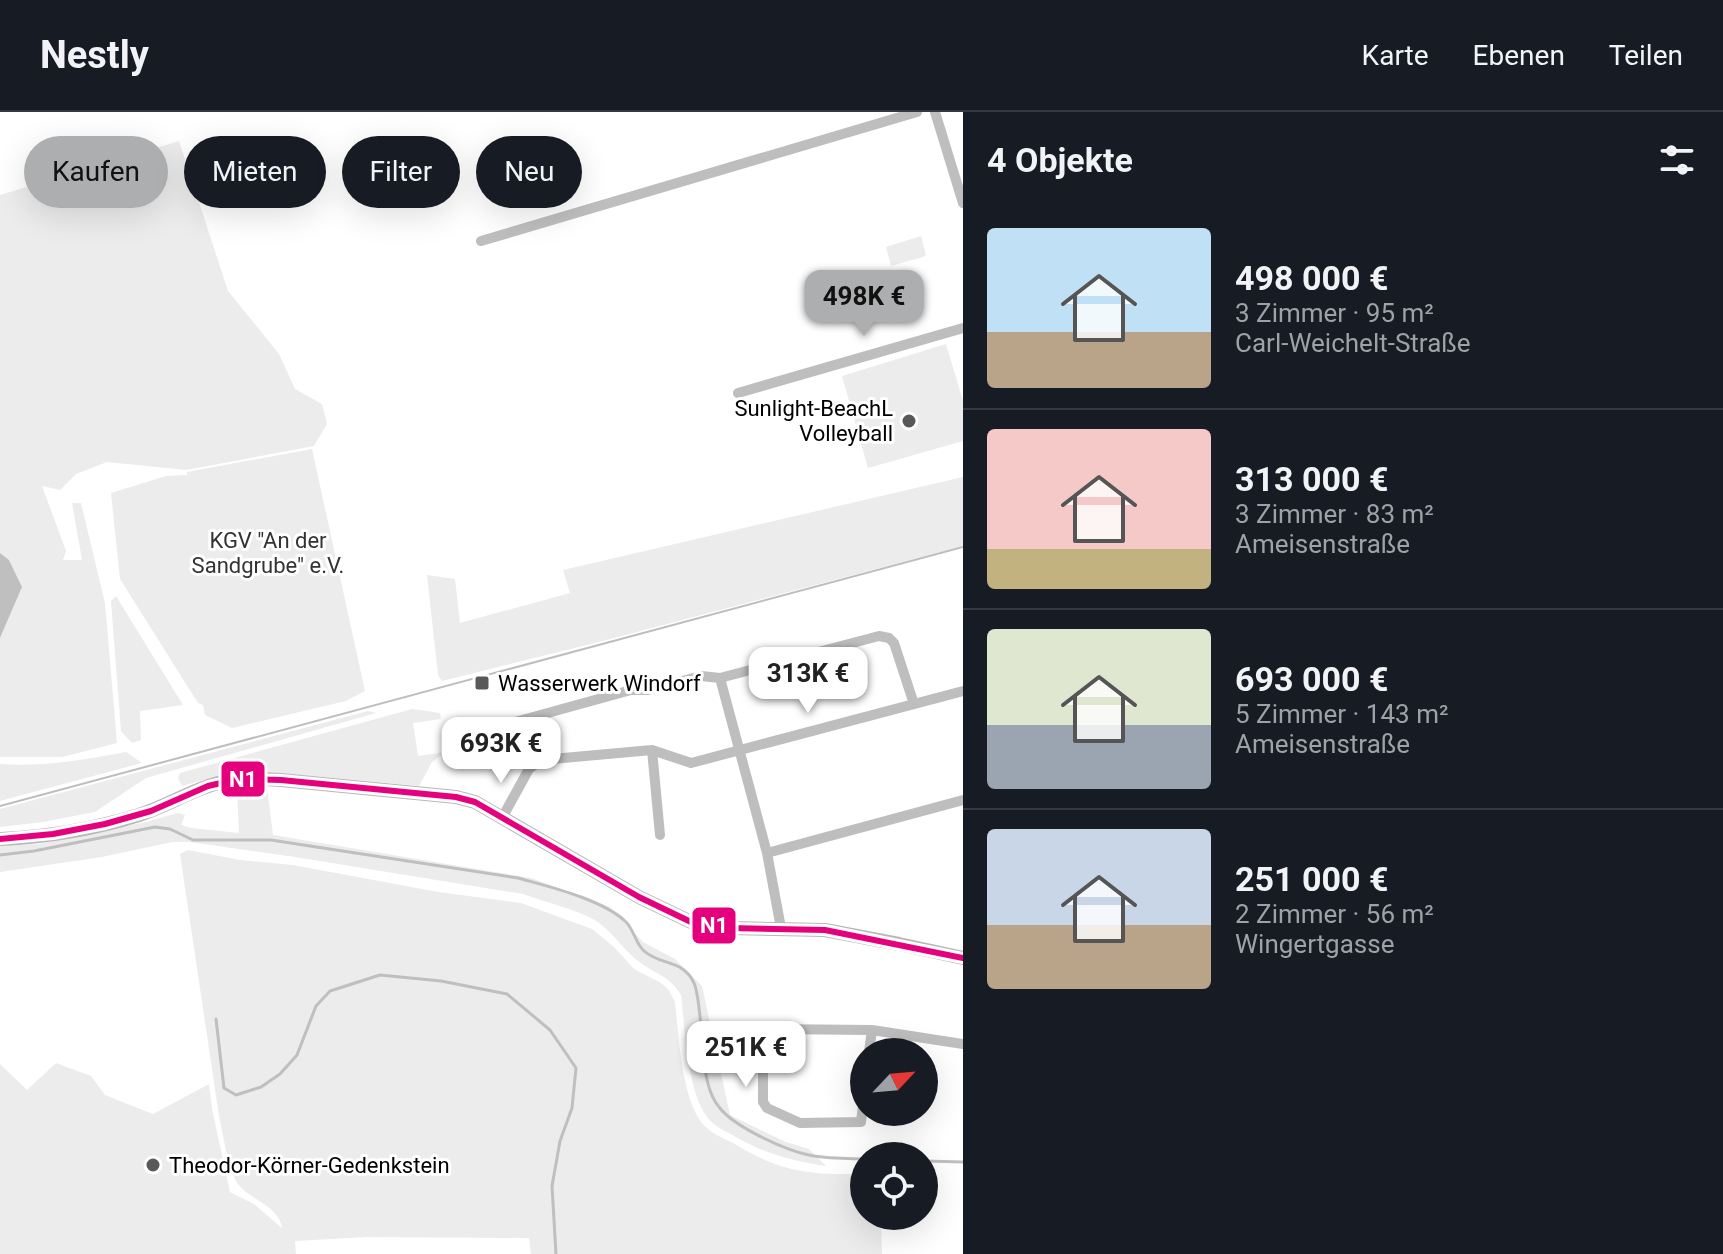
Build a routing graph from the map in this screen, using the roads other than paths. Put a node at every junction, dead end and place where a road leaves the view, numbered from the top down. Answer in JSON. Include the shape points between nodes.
{"nodes":[{"id":1,"x":917,"y":112,"type":"edge"},
{"id":2,"x":935,"y":112,"type":"edge"},
{"id":3,"x":963,"y":203,"type":"edge"},
{"id":4,"x":481,"y":241,"type":"dead end"},
{"id":5,"x":963,"y":328,"type":"edge"},
{"id":6,"x":738,"y":393,"type":"dead end"},
{"id":7,"x":720,"y":678,"type":"junction"},
{"id":8,"x":963,"y":691,"type":"edge"},
{"id":9,"x":914,"y":704,"type":"junction"},
{"id":10,"x":515,"y":722,"type":"dead end"},
{"id":11,"x":652,"y":750,"type":"junction"},
{"id":12,"x":739,"y":751,"type":"junction"},
{"id":13,"x":963,"y":800,"type":"edge"},
{"id":14,"x":502,"y":818,"type":"junction"},
{"id":15,"x":660,"y":835,"type":"dead end"},
{"id":16,"x":0,"y":839,"type":"edge"},
{"id":17,"x":767,"y":853,"type":"junction"},
{"id":18,"x":781,"y":928,"type":"junction"},
{"id":19,"x":963,"y":958,"type":"edge"},
{"id":20,"x":872,"y":1030,"type":"junction"},
{"id":21,"x":871,"y":1038,"type":"edge"},
{"id":22,"x":963,"y":1044,"type":"edge"},
{"id":23,"x":850,"y":1122,"type":"edge"}],
"edges":[{"from":1,"to":4,"type":"street"},
{"from":2,"to":3,"type":"street"},
{"from":5,"to":6,"type":"street"},
{"from":7,"to":9,"type":"street","via":[[879,636],[894,643]]},
{"from":7,"to":10,"type":"street","via":[[701,676],[631,690]]},
{"from":7,"to":12,"type":"street"},
{"from":8,"to":9,"type":"street"},
{"from":9,"to":12,"type":"street"},
{"from":11,"to":12,"type":"street","via":[[691,763]]},
{"from":11,"to":14,"type":"street","via":[[541,760],[529,769]]},
{"from":11,"to":15,"type":"street"},
{"from":12,"to":17,"type":"street"},
{"from":13,"to":17,"type":"street"},
{"from":14,"to":16,"type":"main road","via":[[456,797],[253,778],[215,784],[143,814],[86,829]]},
{"from":14,"to":18,"type":"main road","via":[[691,922]]},
{"from":17,"to":18,"type":"street"},
{"from":18,"to":19,"type":"main road","via":[[825,930]]},
{"from":20,"to":21,"type":"street"},
{"from":20,"to":22,"type":"street"},
{"from":20,"to":23,"type":"street","via":[[763,1032],[767,1108],[800,1123]]}]}
